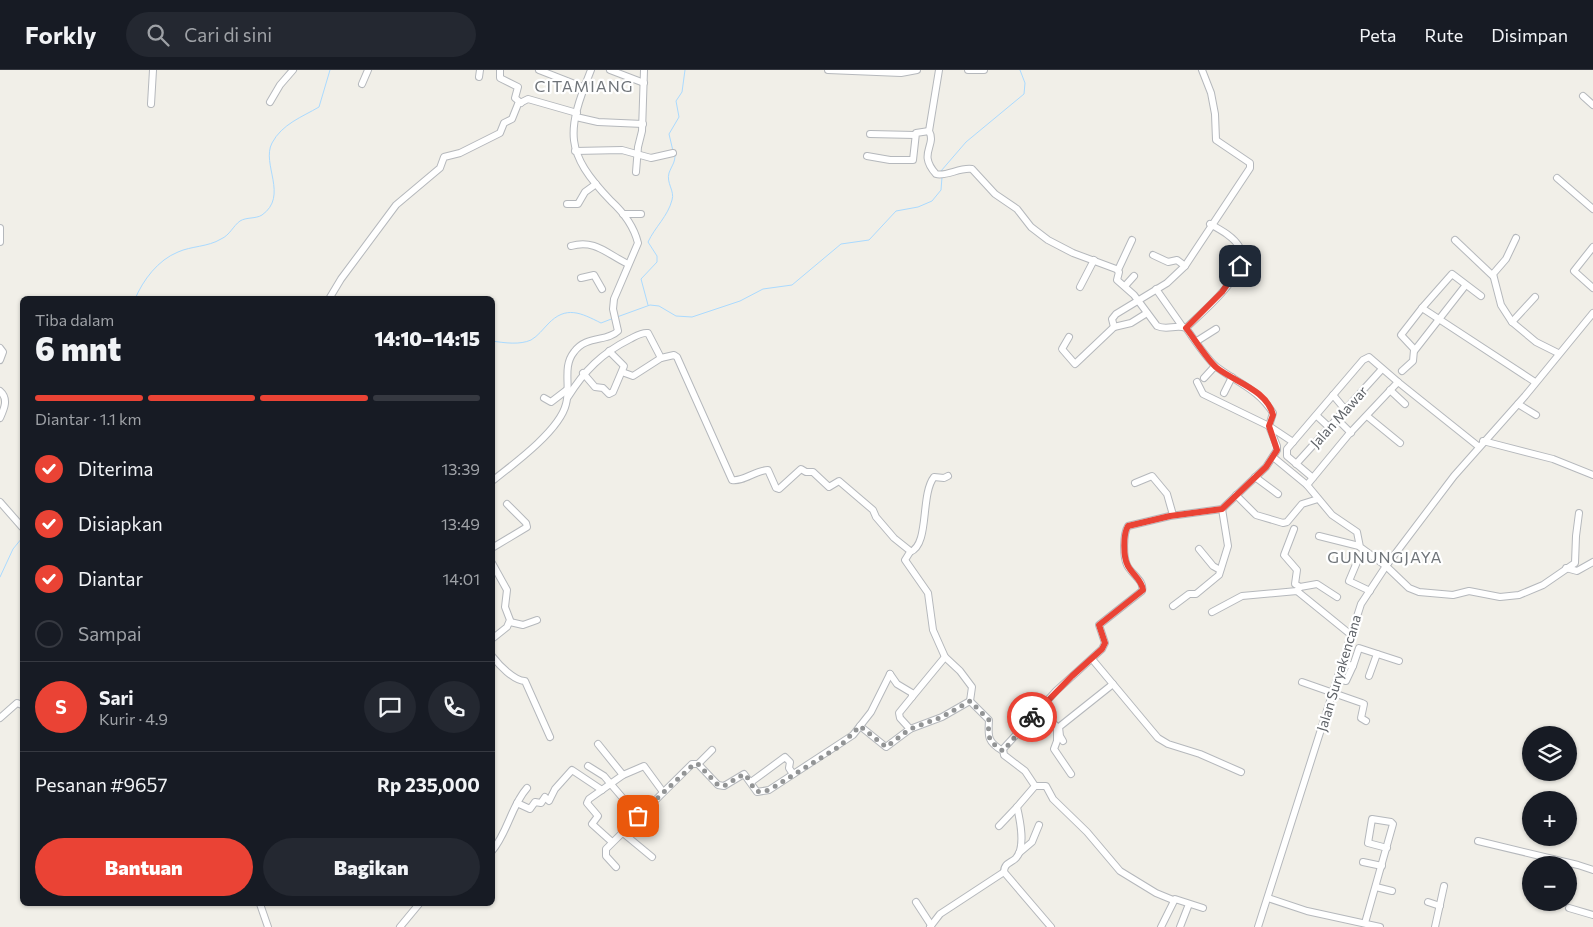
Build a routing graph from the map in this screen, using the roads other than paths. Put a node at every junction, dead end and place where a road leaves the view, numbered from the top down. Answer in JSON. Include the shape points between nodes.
{"nodes":[{"id":1,"x":153,"y":70,"type":"edge"},
{"id":2,"x":293,"y":70,"type":"edge"},
{"id":3,"x":368,"y":70,"type":"edge"},
{"id":4,"x":500,"y":70,"type":"edge"},
{"id":5,"x":539,"y":70,"type":"edge"},
{"id":6,"x":591,"y":70,"type":"edge"},
{"id":7,"x":610,"y":70,"type":"edge"},
{"id":8,"x":644,"y":70,"type":"edge"},
{"id":9,"x":828,"y":70,"type":"edge"},
{"id":10,"x":918,"y":70,"type":"edge"},
{"id":11,"x":939,"y":70,"type":"edge"},
{"id":12,"x":968,"y":70,"type":"edge"},
{"id":13,"x":984,"y":70,"type":"edge"},
{"id":14,"x":1202,"y":70,"type":"edge"},
{"id":15,"x":644,"y":83,"type":"junction"},
{"id":16,"x":362,"y":84,"type":"dead end"},
{"id":17,"x":585,"y":88,"type":"junction"},
{"id":18,"x":1583,"y":96,"type":"dead end"},
{"id":19,"x":270,"y":102,"type":"dead end"},
{"id":20,"x":151,"y":104,"type":"dead end"},
{"id":21,"x":521,"y":104,"type":"junction"},
{"id":22,"x":1593,"y":105,"type":"edge"},
{"id":23,"x":577,"y":115,"type":"junction"},
{"id":24,"x":642,"y":124,"type":"junction"},
{"id":25,"x":929,"y":131,"type":"junction"},
{"id":26,"x":870,"y":134,"type":"dead end"},
{"id":27,"x":916,"y":135,"type":"junction"},
{"id":28,"x":575,"y":151,"type":"junction"},
{"id":29,"x":673,"y":153,"type":"dead end"},
{"id":30,"x":638,"y":155,"type":"junction"},
{"id":31,"x":868,"y":156,"type":"dead end"},
{"id":32,"x":636,"y":172,"type":"dead end"},
{"id":33,"x":1557,"y":178,"type":"dead end"},
{"id":34,"x":596,"y":184,"type":"junction"},
{"id":35,"x":567,"y":204,"type":"dead end"},
{"id":36,"x":1593,"y":208,"type":"edge"},
{"id":37,"x":623,"y":214,"type":"junction"},
{"id":38,"x":641,"y":214,"type":"dead end"},
{"id":39,"x":1210,"y":224,"type":"junction"},
{"id":40,"x":0,"y":228,"type":"edge"},
{"id":41,"x":1516,"y":238,"type":"dead end"},
{"id":42,"x":0,"y":240,"type":"edge"},
{"id":43,"x":1132,"y":240,"type":"dead end"},
{"id":44,"x":1455,"y":240,"type":"dead end"},
{"id":45,"x":571,"y":246,"type":"dead end"},
{"id":46,"x":1593,"y":247,"type":"edge"},
{"id":47,"x":1153,"y":255,"type":"dead end"},
{"id":48,"x":1094,"y":260,"type":"junction"},
{"id":49,"x":628,"y":264,"type":"junction"},
{"id":50,"x":1184,"y":266,"type":"junction"},
{"id":51,"x":1118,"y":270,"type":"junction"},
{"id":52,"x":1134,"y":276,"type":"dead end"},
{"id":53,"x":1493,"y":276,"type":"junction"},
{"id":54,"x":581,"y":278,"type":"dead end"},
{"id":55,"x":1125,"y":286,"type":"junction"},
{"id":56,"x":1465,"y":286,"type":"junction"},
{"id":57,"x":1080,"y":287,"type":"dead end"},
{"id":58,"x":1593,"y":288,"type":"edge"},
{"id":59,"x":602,"y":289,"type":"dead end"},
{"id":60,"x":1156,"y":289,"type":"junction"},
{"id":61,"x":331,"y":296,"type":"edge"},
{"id":62,"x":1481,"y":296,"type":"dead end"},
{"id":63,"x":1535,"y":297,"type":"dead end"},
{"id":64,"x":1138,"y":299,"type":"junction"},
{"id":65,"x":1422,"y":308,"type":"junction"},
{"id":66,"x":1146,"y":313,"type":"junction"},
{"id":67,"x":1593,"y":313,"type":"edge"},
{"id":68,"x":1439,"y":319,"type":"junction"},
{"id":69,"x":1512,"y":322,"type":"junction"},
{"id":70,"x":1114,"y":327,"type":"junction"},
{"id":71,"x":1184,"y":327,"type":"junction"},
{"id":72,"x":1216,"y":329,"type":"dead end"},
{"id":73,"x":1069,"y":336,"type":"dead end"},
{"id":74,"x":1197,"y":341,"type":"junction"},
{"id":75,"x":0,"y":348,"type":"edge"},
{"id":76,"x":1414,"y":350,"type":"junction"},
{"id":77,"x":608,"y":351,"type":"junction"},
{"id":78,"x":1558,"y":353,"type":"junction"},
{"id":79,"x":661,"y":358,"type":"junction"},
{"id":80,"x":0,"y":360,"type":"edge"},
{"id":81,"x":1215,"y":366,"type":"junction"},
{"id":82,"x":1382,"y":370,"type":"junction"},
{"id":83,"x":1402,"y":371,"type":"dead end"},
{"id":84,"x":622,"y":372,"type":"junction"},
{"id":85,"x":583,"y":373,"type":"junction"},
{"id":86,"x":1232,"y":377,"type":"junction"},
{"id":87,"x":1204,"y":378,"type":"dead end"},
{"id":88,"x":1197,"y":382,"type":"dead end"},
{"id":89,"x":1398,"y":382,"type":"junction"},
{"id":90,"x":1535,"y":382,"type":"junction"},
{"id":91,"x":568,"y":389,"type":"junction"},
{"id":92,"x":1390,"y":390,"type":"junction"},
{"id":93,"x":0,"y":391,"type":"edge"},
{"id":94,"x":1224,"y":393,"type":"dead end"},
{"id":95,"x":1333,"y":395,"type":"junction"},
{"id":96,"x":568,"y":397,"type":"junction"},
{"id":97,"x":544,"y":398,"type":"dead end"},
{"id":98,"x":1405,"y":404,"type":"dead end"},
{"id":99,"x":1518,"y":404,"type":"junction"},
{"id":100,"x":1349,"y":407,"type":"junction"},
{"id":101,"x":1536,"y":415,"type":"dead end"},
{"id":102,"x":1317,"y":416,"type":"junction"},
{"id":103,"x":1367,"y":416,"type":"junction"},
{"id":104,"x":0,"y":418,"type":"edge"},
{"id":105,"x":1338,"y":420,"type":"junction"},
{"id":106,"x":1269,"y":426,"type":"junction"},
{"id":107,"x":1330,"y":428,"type":"junction"},
{"id":108,"x":1351,"y":433,"type":"junction"},
{"id":109,"x":1293,"y":442,"type":"junction"},
{"id":110,"x":1400,"y":443,"type":"dead end"},
{"id":111,"x":1481,"y":443,"type":"junction"},
{"id":112,"x":1273,"y":457,"type":"junction"},
{"id":113,"x":1296,"y":464,"type":"junction"},
{"id":114,"x":1593,"y":475,"type":"edge"},
{"id":115,"x":948,"y":476,"type":"dead end"},
{"id":116,"x":1255,"y":477,"type":"junction"},
{"id":117,"x":495,"y":478,"type":"edge"},
{"id":118,"x":1313,"y":478,"type":"junction"},
{"id":119,"x":1135,"y":483,"type":"dead end"},
{"id":120,"x":1307,"y":486,"type":"junction"},
{"id":121,"x":1278,"y":494,"type":"dead end"},
{"id":122,"x":1236,"y":495,"type":"junction"},
{"id":123,"x":1318,"y":499,"type":"junction"},
{"id":124,"x":0,"y":502,"type":"edge"},
{"id":125,"x":508,"y":504,"type":"dead end"},
{"id":126,"x":1222,"y":509,"type":"junction"},
{"id":127,"x":1580,"y":513,"type":"dead end"},
{"id":128,"x":1173,"y":515,"type":"junction"},
{"id":129,"x":20,"y":525,"type":"edge"},
{"id":130,"x":1294,"y":529,"type":"dead end"},
{"id":131,"x":1319,"y":536,"type":"dead end"},
{"id":132,"x":495,"y":546,"type":"edge"},
{"id":133,"x":1359,"y":546,"type":"junction"},
{"id":134,"x":1200,"y":549,"type":"dead end"},
{"id":135,"x":910,"y":552,"type":"junction"},
{"id":136,"x":1357,"y":562,"type":"dead end"},
{"id":137,"x":1593,"y":562,"type":"edge"},
{"id":138,"x":1386,"y":566,"type":"junction"},
{"id":139,"x":495,"y":568,"type":"edge"},
{"id":140,"x":1566,"y":568,"type":"junction"},
{"id":141,"x":1220,"y":570,"type":"junction"},
{"id":142,"x":1299,"y":589,"type":"junction"},
{"id":143,"x":1370,"y":591,"type":"junction"},
{"id":144,"x":1337,"y":597,"type":"dead end"},
{"id":145,"x":1173,"y":606,"type":"dead end"},
{"id":146,"x":1212,"y":612,"type":"dead end"},
{"id":147,"x":537,"y":620,"type":"dead end"},
{"id":148,"x":510,"y":622,"type":"junction"},
{"id":149,"x":1350,"y":634,"type":"junction"},
{"id":150,"x":495,"y":637,"type":"edge"},
{"id":151,"x":1377,"y":654,"type":"junction"},
{"id":152,"x":945,"y":657,"type":"junction"},
{"id":153,"x":1092,"y":658,"type":"junction"},
{"id":154,"x":495,"y":659,"type":"edge"},
{"id":155,"x":1399,"y":661,"type":"dead end"},
{"id":156,"x":1341,"y":663,"type":"junction"},
{"id":157,"x":1353,"y":666,"type":"junction"},
{"id":158,"x":1369,"y":676,"type":"dead end"},
{"id":159,"x":1338,"y":679,"type":"junction"},
{"id":160,"x":1302,"y":682,"type":"dead end"},
{"id":161,"x":1112,"y":684,"type":"junction"},
{"id":162,"x":1334,"y":693,"type":"junction"},
{"id":163,"x":912,"y":697,"type":"junction"},
{"id":164,"x":970,"y":701,"type":"junction"},
{"id":165,"x":20,"y":704,"type":"edge"},
{"id":166,"x":1039,"y":708,"type":"junction"},
{"id":167,"x":0,"y":718,"type":"edge"},
{"id":168,"x":1366,"y":721,"type":"dead end"},
{"id":169,"x":860,"y":726,"type":"junction"},
{"id":170,"x":910,"y":729,"type":"junction"},
{"id":171,"x":550,"y":737,"type":"dead end"},
{"id":172,"x":1063,"y":741,"type":"dead end"},
{"id":173,"x":598,"y":744,"type":"dead end"},
{"id":174,"x":712,"y":750,"type":"dead end"},
{"id":175,"x":1003,"y":751,"type":"junction"},
{"id":176,"x":698,"y":764,"type":"junction"},
{"id":177,"x":588,"y":766,"type":"dead end"},
{"id":178,"x":1241,"y":772,"type":"dead end"},
{"id":179,"x":793,"y":774,"type":"junction"},
{"id":180,"x":1071,"y":774,"type":"dead end"},
{"id":181,"x":623,"y":775,"type":"junction"},
{"id":182,"x":751,"y":782,"type":"junction"},
{"id":183,"x":610,"y":785,"type":"junction"},
{"id":184,"x":1035,"y":786,"type":"junction"},
{"id":185,"x":527,"y":788,"type":"dead end"},
{"id":186,"x":602,"y":790,"type":"junction"},
{"id":187,"x":663,"y":792,"type":"junction"},
{"id":188,"x":517,"y":803,"type":"junction"},
{"id":189,"x":1017,"y":807,"type":"junction"},
{"id":190,"x":638,"y":816,"type":"junction"},
{"id":191,"x":1039,"y":825,"type":"dead end"},
{"id":192,"x":999,"y":826,"type":"dead end"},
{"id":193,"x":623,"y":833,"type":"junction"},
{"id":194,"x":1478,"y":841,"type":"dead end"},
{"id":195,"x":612,"y":842,"type":"junction"},
{"id":196,"x":495,"y":847,"type":"edge"},
{"id":197,"x":1387,"y":848,"type":"junction"},
{"id":198,"x":1019,"y":852,"type":"junction"},
{"id":199,"x":652,"y":857,"type":"dead end"},
{"id":200,"x":1364,"y":862,"type":"dead end"},
{"id":201,"x":1382,"y":866,"type":"junction"},
{"id":202,"x":616,"y":867,"type":"dead end"},
{"id":203,"x":1593,"y":870,"type":"edge"},
{"id":204,"x":1004,"y":872,"type":"junction"},
{"id":205,"x":1444,"y":886,"type":"dead end"},
{"id":206,"x":1376,"y":887,"type":"junction"},
{"id":207,"x":1392,"y":891,"type":"dead end"},
{"id":208,"x":1268,"y":898,"type":"junction"},
{"id":209,"x":1173,"y":900,"type":"junction"},
{"id":210,"x":916,"y":902,"type":"dead end"},
{"id":211,"x":1428,"y":902,"type":"dead end"},
{"id":212,"x":1189,"y":904,"type":"junction"},
{"id":213,"x":261,"y":906,"type":"edge"},
{"id":214,"x":417,"y":906,"type":"edge"},
{"id":215,"x":1440,"y":906,"type":"junction"},
{"id":216,"x":1204,"y":908,"type":"dead end"},
{"id":217,"x":1577,"y":910,"type":"edge"},
{"id":218,"x":1593,"y":914,"type":"edge"},
{"id":219,"x":1365,"y":923,"type":"junction"},
{"id":220,"x":931,"y":926,"type":"edge"},
{"id":221,"x":268,"y":927,"type":"edge"},
{"id":222,"x":400,"y":927,"type":"edge"},
{"id":223,"x":1051,"y":927,"type":"edge"},
{"id":224,"x":1162,"y":927,"type":"edge"},
{"id":225,"x":1180,"y":927,"type":"edge"},
{"id":226,"x":1258,"y":927,"type":"edge"},
{"id":227,"x":1380,"y":927,"type":"edge"},
{"id":228,"x":1435,"y":927,"type":"edge"}],
"edges":[{"from":1,"to":20,"type":"street"},
{"from":2,"to":19,"type":"street"},
{"from":3,"to":16,"type":"street"},
{"from":4,"to":21,"type":"street","via":[[500,78],[518,87],[515,98]]},
{"from":5,"to":17,"type":"street"},
{"from":6,"to":17,"type":"street"},
{"from":7,"to":15,"type":"street"},
{"from":8,"to":15,"type":"street"},
{"from":9,"to":10,"type":"street","via":[[905,73]]},
{"from":11,"to":25,"type":"street"},
{"from":12,"to":13,"type":"street"},
{"from":14,"to":39,"type":"street","via":[[1211,93],[1216,140],[1250,164],[1246,176],[1220,215]]},
{"from":15,"to":24,"type":"street"},
{"from":17,"to":23,"type":"street"},
{"from":18,"to":22,"type":"street"},
{"from":21,"to":23,"type":"street","via":[[530,100]]},
{"from":21,"to":61,"type":"street","via":[[500,133],[460,153],[444,157],[440,168],[396,205]]},
{"from":23,"to":24,"type":"street","via":[[598,122]]},
{"from":23,"to":28,"type":"street","via":[[573,139]]},
{"from":24,"to":30,"type":"street"},
{"from":25,"to":27,"type":"street","via":[[917,131]]},
{"from":25,"to":48,"type":"street","via":[[927,160],[936,174],[972,169],[1041,234],[1073,253]]},
{"from":26,"to":27,"type":"street"},
{"from":27,"to":31,"type":"street","via":[[913,160]]},
{"from":28,"to":30,"type":"street","via":[[622,150]]},
{"from":28,"to":34,"type":"street"},
{"from":29,"to":30,"type":"street","via":[[651,158]]},
{"from":30,"to":32,"type":"street"},
{"from":33,"to":36,"type":"street"},
{"from":34,"to":35,"type":"street","via":[[585,192],[578,204]]},
{"from":34,"to":37,"type":"street"},
{"from":37,"to":38,"type":"street"},
{"from":37,"to":49,"type":"street","via":[[638,243]]},
{"from":39,"to":50,"type":"street","via":[[1200,246]]},
{"from":39,"to":71,"type":"street","via":[[1235,242],[1242,255],[1240,266],[1222,292]]},
{"from":40,"to":42,"type":"street"},
{"from":41,"to":53,"type":"street"},
{"from":43,"to":51,"type":"street"},
{"from":44,"to":53,"type":"street"},
{"from":45,"to":49,"type":"street","via":[[594,245]]},
{"from":46,"to":58,"type":"street","via":[[1574,271]]},
{"from":47,"to":50,"type":"street","via":[[1168,262],[1177,260]]},
{"from":48,"to":51,"type":"street"},
{"from":48,"to":57,"type":"street"},
{"from":49,"to":91,"type":"street","via":[[614,299],[618,330],[616,334],[589,340],[574,351],[567,367]]},
{"from":50,"to":60,"type":"street"},
{"from":51,"to":55,"type":"street","via":[[1117,279]]},
{"from":52,"to":55,"type":"street"},
{"from":53,"to":69,"type":"street","via":[[1502,308]]},
{"from":54,"to":59,"type":"street","via":[[594,275]]},
{"from":55,"to":64,"type":"street"},
{"from":56,"to":62,"type":"street"},
{"from":56,"to":65,"type":"street","via":[[1452,274]]},
{"from":56,"to":68,"type":"street"},
{"from":60,"to":64,"type":"street"},
{"from":60,"to":71,"type":"street"},
{"from":63,"to":69,"type":"street"},
{"from":64,"to":66,"type":"street"},
{"from":64,"to":70,"type":"street","via":[[1115,315]]},
{"from":65,"to":68,"type":"street"},
{"from":65,"to":76,"type":"street","via":[[1400,335]]},
{"from":66,"to":70,"type":"street","via":[[1131,323]]},
{"from":66,"to":71,"type":"street","via":[[1160,328]]},
{"from":67,"to":78,"type":"street","name":"Jalan Suryakencana"},
{"from":68,"to":76,"type":"street"},
{"from":68,"to":90,"type":"street"},
{"from":69,"to":78,"type":"street","via":[[1536,342]]},
{"from":70,"to":73,"type":"street","via":[[1075,364],[1062,350]]},
{"from":71,"to":74,"type":"street"},
{"from":72,"to":74,"type":"street"},
{"from":74,"to":81,"type":"street"},
{"from":75,"to":80,"type":"street","via":[[3,352]]},
{"from":76,"to":83,"type":"street","via":[[1412,362]]},
{"from":77,"to":79,"type":"street","via":[[646,332]]},
{"from":77,"to":84,"type":"street","via":[[624,366]]},
{"from":77,"to":85,"type":"street"},
{"from":78,"to":90,"type":"street","name":"Jalan Suryakencana"},
{"from":79,"to":84,"type":"street","via":[[633,376]]},
{"from":79,"to":135,"type":"street","via":[[677,357],[732,480],[768,470],[778,489],[802,469],[813,472],[828,487],[839,482],[873,510],[894,538]]},
{"from":81,"to":86,"type":"street"},
{"from":81,"to":87,"type":"street"},
{"from":82,"to":89,"type":"street"},
{"from":82,"to":95,"type":"street","via":[[1369,357],[1364,358]]},
{"from":82,"to":100,"type":"street","name":"Jalan Mawar"},
{"from":84,"to":85,"type":"street","via":[[609,394],[603,388],[595,387]]},
{"from":85,"to":96,"type":"street"},
{"from":86,"to":94,"type":"street"},
{"from":86,"to":106,"type":"street","via":[[1250,387],[1268,405],[1273,415]]},
{"from":88,"to":106,"type":"street","via":[[1203,394]]},
{"from":89,"to":92,"type":"street"},
{"from":89,"to":111,"type":"street"},
{"from":90,"to":99,"type":"street","name":"Jalan Suryakencana"},
{"from":91,"to":96,"type":"street"},
{"from":91,"to":97,"type":"street","via":[[551,402]]},
{"from":92,"to":98,"type":"street"},
{"from":92,"to":103,"type":"street"},
{"from":93,"to":104,"type":"street","via":[[6,402]]},
{"from":95,"to":100,"type":"street","via":[[1343,407]]},
{"from":95,"to":102,"type":"street"},
{"from":96,"to":117,"type":"street","via":[[561,417]]},
{"from":99,"to":101,"type":"street"},
{"from":99,"to":111,"type":"street","name":"Jalan Suryakencana"},
{"from":100,"to":105,"type":"street","name":"Jalan Mawar"},
{"from":102,"to":107,"type":"street"},
{"from":102,"to":109,"type":"street"},
{"from":103,"to":108,"type":"street"},
{"from":103,"to":110,"type":"street"},
{"from":105,"to":107,"type":"street","name":"Jalan Mawar"},
{"from":105,"to":108,"type":"street"},
{"from":106,"to":109,"type":"street"},
{"from":106,"to":112,"type":"street","via":[[1278,446]]},
{"from":107,"to":113,"type":"street","name":"Jalan Mawar"},
{"from":108,"to":118,"type":"street"},
{"from":109,"to":113,"type":"street","via":[[1286,455]]},
{"from":111,"to":114,"type":"street","via":[[1553,459]]},
{"from":111,"to":138,"type":"street","name":"Jalan Suryakencana"},
{"from":112,"to":116,"type":"street"},
{"from":112,"to":120,"type":"street"},
{"from":113,"to":118,"type":"street"},
{"from":115,"to":135,"type":"street","via":[[931,480],[925,497],[922,538],[916,549]]},
{"from":116,"to":121,"type":"street"},
{"from":116,"to":122,"type":"street"},
{"from":118,"to":120,"type":"street"},
{"from":119,"to":128,"type":"street","via":[[1154,474],[1167,494]]},
{"from":120,"to":123,"type":"street"},
{"from":122,"to":123,"type":"street","via":[[1256,515],[1283,523],[1302,504]]},
{"from":122,"to":126,"type":"street"},
{"from":123,"to":133,"type":"street","via":[[1332,515],[1357,532]]},
{"from":124,"to":129,"type":"street"},
{"from":125,"to":132,"type":"street","via":[[527,528]]},
{"from":126,"to":128,"type":"street"},
{"from":126,"to":141,"type":"street","via":[[1229,543]]},
{"from":127,"to":140,"type":"street","via":[[1575,562]]},
{"from":128,"to":153,"type":"street","via":[[1136,522],[1126,529],[1127,564],[1143,590],[1099,625],[1105,646]]},
{"from":130,"to":142,"type":"street","via":[[1284,556],[1297,570],[1295,584]]},
{"from":131,"to":133,"type":"street"},
{"from":133,"to":138,"type":"street"},
{"from":134,"to":141,"type":"street"},
{"from":135,"to":152,"type":"street","via":[[905,560],[928,593],[933,630]]},
{"from":136,"to":143,"type":"street","via":[[1349,582]]},
{"from":137,"to":140,"type":"street","via":[[1578,571]]},
{"from":138,"to":140,"type":"street","via":[[1400,582],[1419,592],[1453,595],[1473,591],[1500,597],[1519,595],[1543,585]]},
{"from":138,"to":143,"type":"street","name":"Jalan Suryakencana"},
{"from":139,"to":148,"type":"street","via":[[506,588],[505,607]]},
{"from":141,"to":145,"type":"street","via":[[1211,583],[1195,595],[1187,594]]},
{"from":142,"to":144,"type":"street","via":[[1316,584]]},
{"from":142,"to":146,"type":"street","via":[[1242,596]]},
{"from":142,"to":149,"type":"street"},
{"from":143,"to":149,"type":"street","name":"Jalan Suryakencana","via":[[1361,604]]},
{"from":147,"to":148,"type":"street","via":[[523,625]]},
{"from":148,"to":150,"type":"street"},
{"from":149,"to":156,"type":"street","name":"Jalan Suryakencana"},
{"from":151,"to":155,"type":"street"},
{"from":151,"to":157,"type":"street","via":[[1359,648]]},
{"from":151,"to":158,"type":"street"},
{"from":152,"to":163,"type":"street"},
{"from":152,"to":164,"type":"street","via":[[972,687]]},
{"from":153,"to":161,"type":"street"},
{"from":153,"to":166,"type":"street"},
{"from":154,"to":171,"type":"street","via":[[517,680],[524,680]]},
{"from":156,"to":157,"type":"street"},
{"from":156,"to":159,"type":"street","name":"Jalan Suryakencana"},
{"from":157,"to":159,"type":"street","via":[[1346,681]]},
{"from":159,"to":162,"type":"street","name":"Jalan Suryakencana"},
{"from":160,"to":162,"type":"street"},
{"from":161,"to":172,"type":"street","via":[[1059,727]]},
{"from":161,"to":178,"type":"street","via":[[1158,738]]},
{"from":162,"to":168,"type":"street","via":[[1364,704],[1360,718]]},
{"from":162,"to":208,"type":"street","name":"Jalan Suryakencana"},
{"from":163,"to":169,"type":"street","via":[[911,692],[897,684],[890,674],[872,712]]},
{"from":163,"to":170,"type":"street","via":[[899,715]]},
{"from":164,"to":170,"type":"street","via":[[942,717]]},
{"from":164,"to":175,"type":"street","via":[[989,720],[987,734]]},
{"from":165,"to":167,"type":"street"},
{"from":166,"to":175,"type":"street"},
{"from":166,"to":180,"type":"street","via":[[1057,727],[1054,749]]},
{"from":169,"to":170,"type":"street","via":[[886,747]]},
{"from":169,"to":179,"type":"street","via":[[840,746]]},
{"from":173,"to":181,"type":"street"},
{"from":174,"to":176,"type":"street"},
{"from":175,"to":184,"type":"street","via":[[1025,771]]},
{"from":176,"to":182,"type":"street","via":[[718,785],[724,786],[744,774]]},
{"from":176,"to":187,"type":"street","via":[[692,764]]},
{"from":177,"to":183,"type":"street","via":[[604,776]]},
{"from":179,"to":182,"type":"street","via":[[761,792],[754,790]]},
{"from":179,"to":182,"type":"street","via":[[785,757]]},
{"from":181,"to":183,"type":"street"},
{"from":181,"to":187,"type":"street","via":[[646,766]]},
{"from":183,"to":186,"type":"street"},
{"from":183,"to":190,"type":"street"},
{"from":184,"to":189,"type":"street"},
{"from":184,"to":209,"type":"street","via":[[1046,786],[1053,800],[1087,832],[1120,871],[1156,894]]},
{"from":185,"to":188,"type":"street"},
{"from":186,"to":188,"type":"street","via":[[572,770],[549,801],[545,798],[541,803],[535,802],[530,809]]},
{"from":186,"to":195,"type":"street","via":[[588,803],[598,815],[593,824]]},
{"from":187,"to":190,"type":"street"},
{"from":188,"to":196,"type":"street"},
{"from":189,"to":192,"type":"street"},
{"from":189,"to":198,"type":"street","via":[[1022,824]]},
{"from":190,"to":193,"type":"street"},
{"from":191,"to":198,"type":"street","via":[[1032,842]]},
{"from":193,"to":195,"type":"street"},
{"from":193,"to":199,"type":"street"},
{"from":194,"to":203,"type":"street"},
{"from":195,"to":202,"type":"street","via":[[605,854]]},
{"from":197,"to":197,"type":"street","via":[[1368,843],[1372,819],[1392,823]]},
{"from":197,"to":201,"type":"street"},
{"from":198,"to":204,"type":"street","via":[[1006,865]]},
{"from":200,"to":201,"type":"street"},
{"from":201,"to":206,"type":"street"},
{"from":204,"to":220,"type":"street","via":[[940,914]]},
{"from":204,"to":223,"type":"street"},
{"from":205,"to":215,"type":"street"},
{"from":206,"to":207,"type":"street"},
{"from":206,"to":219,"type":"street"},
{"from":208,"to":219,"type":"street"},
{"from":208,"to":226,"type":"street","name":"Jalan Suryakencana"},
{"from":209,"to":212,"type":"street"},
{"from":209,"to":224,"type":"street"},
{"from":210,"to":220,"type":"street"},
{"from":211,"to":215,"type":"street"},
{"from":212,"to":216,"type":"street"},
{"from":212,"to":225,"type":"street"},
{"from":213,"to":221,"type":"street"},
{"from":214,"to":222,"type":"street"},
{"from":215,"to":228,"type":"street"},
{"from":217,"to":218,"type":"street"},
{"from":219,"to":227,"type":"street"}]}
